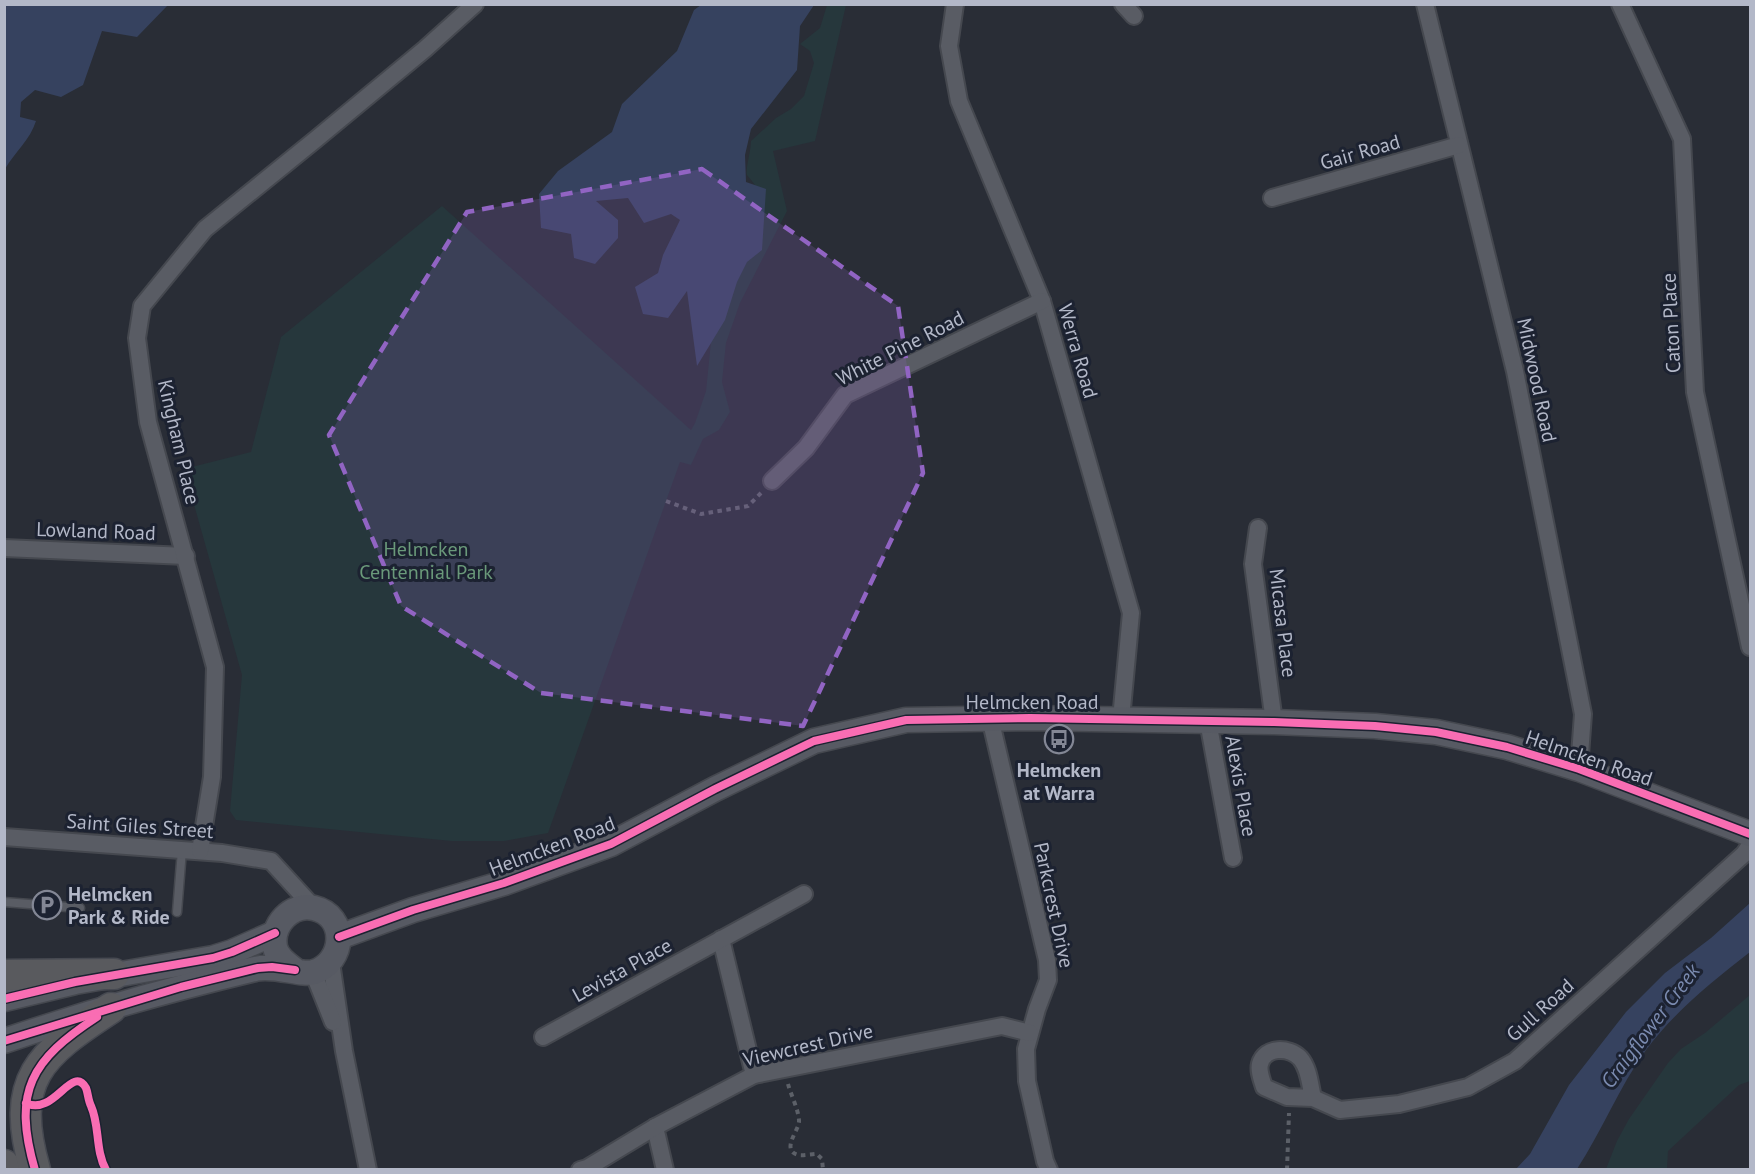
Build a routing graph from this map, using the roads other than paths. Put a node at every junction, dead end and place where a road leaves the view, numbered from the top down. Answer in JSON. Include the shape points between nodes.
{"nodes":[{"id":1,"x":474,"y":4,"type":"edge"},
{"id":2,"x":955,"y":4,"type":"edge"},
{"id":3,"x":1425,"y":4,"type":"edge"},
{"id":4,"x":1620,"y":4,"type":"edge"},
{"id":5,"x":1459,"y":145,"type":"junction"},
{"id":6,"x":1272,"y":198,"type":"dead end"},
{"id":7,"x":1042,"y":301,"type":"junction"},
{"id":8,"x":772,"y":481,"type":"road end"},
{"id":9,"x":1258,"y":528,"type":"dead end"},
{"id":10,"x":4,"y":548,"type":"edge"},
{"id":11,"x":186,"y":556,"type":"junction"},
{"id":12,"x":1750,"y":647,"type":"edge"},
{"id":13,"x":990,"y":718,"type":"junction"},
{"id":14,"x":1121,"y":719,"type":"junction"},
{"id":15,"x":1208,"y":721,"type":"junction"},
{"id":16,"x":1274,"y":722,"type":"junction"},
{"id":17,"x":1579,"y":769,"type":"junction"},
{"id":18,"x":1750,"y":834,"type":"edge"},
{"id":19,"x":4,"y":837,"type":"edge"},
{"id":20,"x":1750,"y":845,"type":"edge"},
{"id":21,"x":182,"y":850,"type":"junction"},
{"id":22,"x":200,"y":852,"type":"junction"},
{"id":23,"x":1233,"y":858,"type":"dead end"},
{"id":24,"x":804,"y":894,"type":"dead end"},
{"id":25,"x":4,"y":902,"type":"edge"},
{"id":26,"x":80,"y":908,"type":"dead end"},
{"id":27,"x":305,"y":909,"type":"junction"},
{"id":28,"x":177,"y":912,"type":"dead end"},
{"id":29,"x":336,"y":930,"type":"junction"},
{"id":30,"x":275,"y":933,"type":"junction"},
{"id":31,"x":721,"y":939,"type":"junction"},
{"id":32,"x":313,"y":968,"type":"junction"},
{"id":33,"x":114,"y":974,"type":"junction"},
{"id":34,"x":4,"y":975,"type":"edge"},
{"id":35,"x":4,"y":999,"type":"edge"},
{"id":36,"x":111,"y":1008,"type":"junction"},
{"id":37,"x":1029,"y":1033,"type":"junction"},
{"id":38,"x":543,"y":1037,"type":"dead end"},
{"id":39,"x":4,"y":1041,"type":"edge"},
{"id":40,"x":754,"y":1075,"type":"junction"},
{"id":41,"x":1313,"y":1098,"type":"junction"},
{"id":42,"x":654,"y":1127,"type":"junction"},
{"id":43,"x":4,"y":1165,"type":"edge"},
{"id":44,"x":8,"y":1170,"type":"edge"},
{"id":45,"x":35,"y":1170,"type":"edge"},
{"id":46,"x":368,"y":1170,"type":"edge"},
{"id":47,"x":580,"y":1170,"type":"edge"},
{"id":48,"x":665,"y":1170,"type":"edge"},
{"id":49,"x":1049,"y":1170,"type":"edge"}],
"edges":[{"from":1,"to":11,"type":"street","name":"Kingham Place","via":[[425,49],[205,229],[142,306],[137,338],[148,422]]},
{"from":2,"to":7,"type":"street","name":"Werra Road","via":[[949,46],[959,101]]},
{"from":3,"to":5,"type":"street","name":"Midwood Road"},
{"from":4,"to":12,"type":"street","name":"Caton Place","via":[[1682,139],[1695,392]]},
{"from":5,"to":6,"type":"street","name":"Gair Road"},
{"from":5,"to":17,"type":"street","name":"Midwood Road","via":[[1515,371],[1581,702]]},
{"from":7,"to":8,"type":"street","name":"White Pine Road","via":[[845,395],[806,448]]},
{"from":7,"to":14,"type":"street","name":"Werra Road","via":[[1131,613]]},
{"from":9,"to":16,"type":"street","name":"Micasa Place","via":[[1253,564]]},
{"from":10,"to":11,"type":"street","name":"Lowland Road"},
{"from":11,"to":22,"type":"street","name":"Kingham Place","via":[[215,667],[212,777]]},
{"from":13,"to":14,"type":"main road","name":"Helmcken Road"},
{"from":13,"to":29,"type":"main road","name":"Helmcken Road","via":[[906,720],[814,741],[611,844],[504,883]]},
{"from":13,"to":37,"type":"street","name":"Parkcrest Drive","via":[[1047,960],[1048,980]]},
{"from":14,"to":15,"type":"main road","name":"Helmcken Road"},
{"from":15,"to":16,"type":"main road","name":"Helmcken Road"},
{"from":15,"to":23,"type":"street","name":"Alexis Place"},
{"from":16,"to":17,"type":"main road","name":"Helmcken Road","via":[[1436,732],[1507,747]]},
{"from":17,"to":18,"type":"main road","name":"Helmcken Road"},
{"from":19,"to":21,"type":"street","name":"Saint Giles Street"},
{"from":20,"to":41,"type":"street","name":"Gull Road","via":[[1515,1061],[1468,1087],[1399,1104],[1340,1110]]},
{"from":21,"to":22,"type":"street","name":"Saint Giles Street"},
{"from":21,"to":28,"type":"lane"},
{"from":22,"to":27,"type":"street","name":"Saint Giles Street","via":[[271,861]]},
{"from":24,"to":31,"type":"street","name":"Levista Place"},
{"from":25,"to":26,"type":"lane"},
{"from":27,"to":29,"type":"main road","via":[[329,916]]},
{"from":27,"to":30,"type":"main road","via":[[283,918]]},
{"from":29,"to":32,"type":"main road","via":[[338,947]]},
{"from":30,"to":32,"type":"main road","via":[[275,948],[283,962]]},
{"from":30,"to":33,"type":"main road","via":[[213,958]]},
{"from":31,"to":38,"type":"street","name":"Levista Place"},
{"from":31,"to":40,"type":"street"},
{"from":32,"to":36,"type":"main road","via":[[258,968]]},
{"from":32,"to":46,"type":"street","via":[[344,1051]]},
{"from":33,"to":34,"type":"highway"},
{"from":33,"to":35,"type":"main road"},
{"from":36,"to":39,"type":"main road"},
{"from":36,"to":45,"type":"highway","via":[[48,1054],[32,1078],[25,1118]]},
{"from":37,"to":40,"type":"street","name":"Viewcrest Drive","via":[[1002,1026]]},
{"from":37,"to":49,"type":"street","name":"Parkcrest Drive","via":[[1028,1081]]},
{"from":40,"to":42,"type":"street","name":"Viewcrest Drive"},
{"from":41,"to":41,"type":"street","name":"Gull Road","via":[[1300,1058],[1288,1050],[1267,1054],[1260,1063],[1264,1087],[1287,1097]]},
{"from":42,"to":47,"type":"street","name":"Viewcrest Drive"},
{"from":42,"to":48,"type":"street"},
{"from":43,"to":44,"type":"highway"}]}
